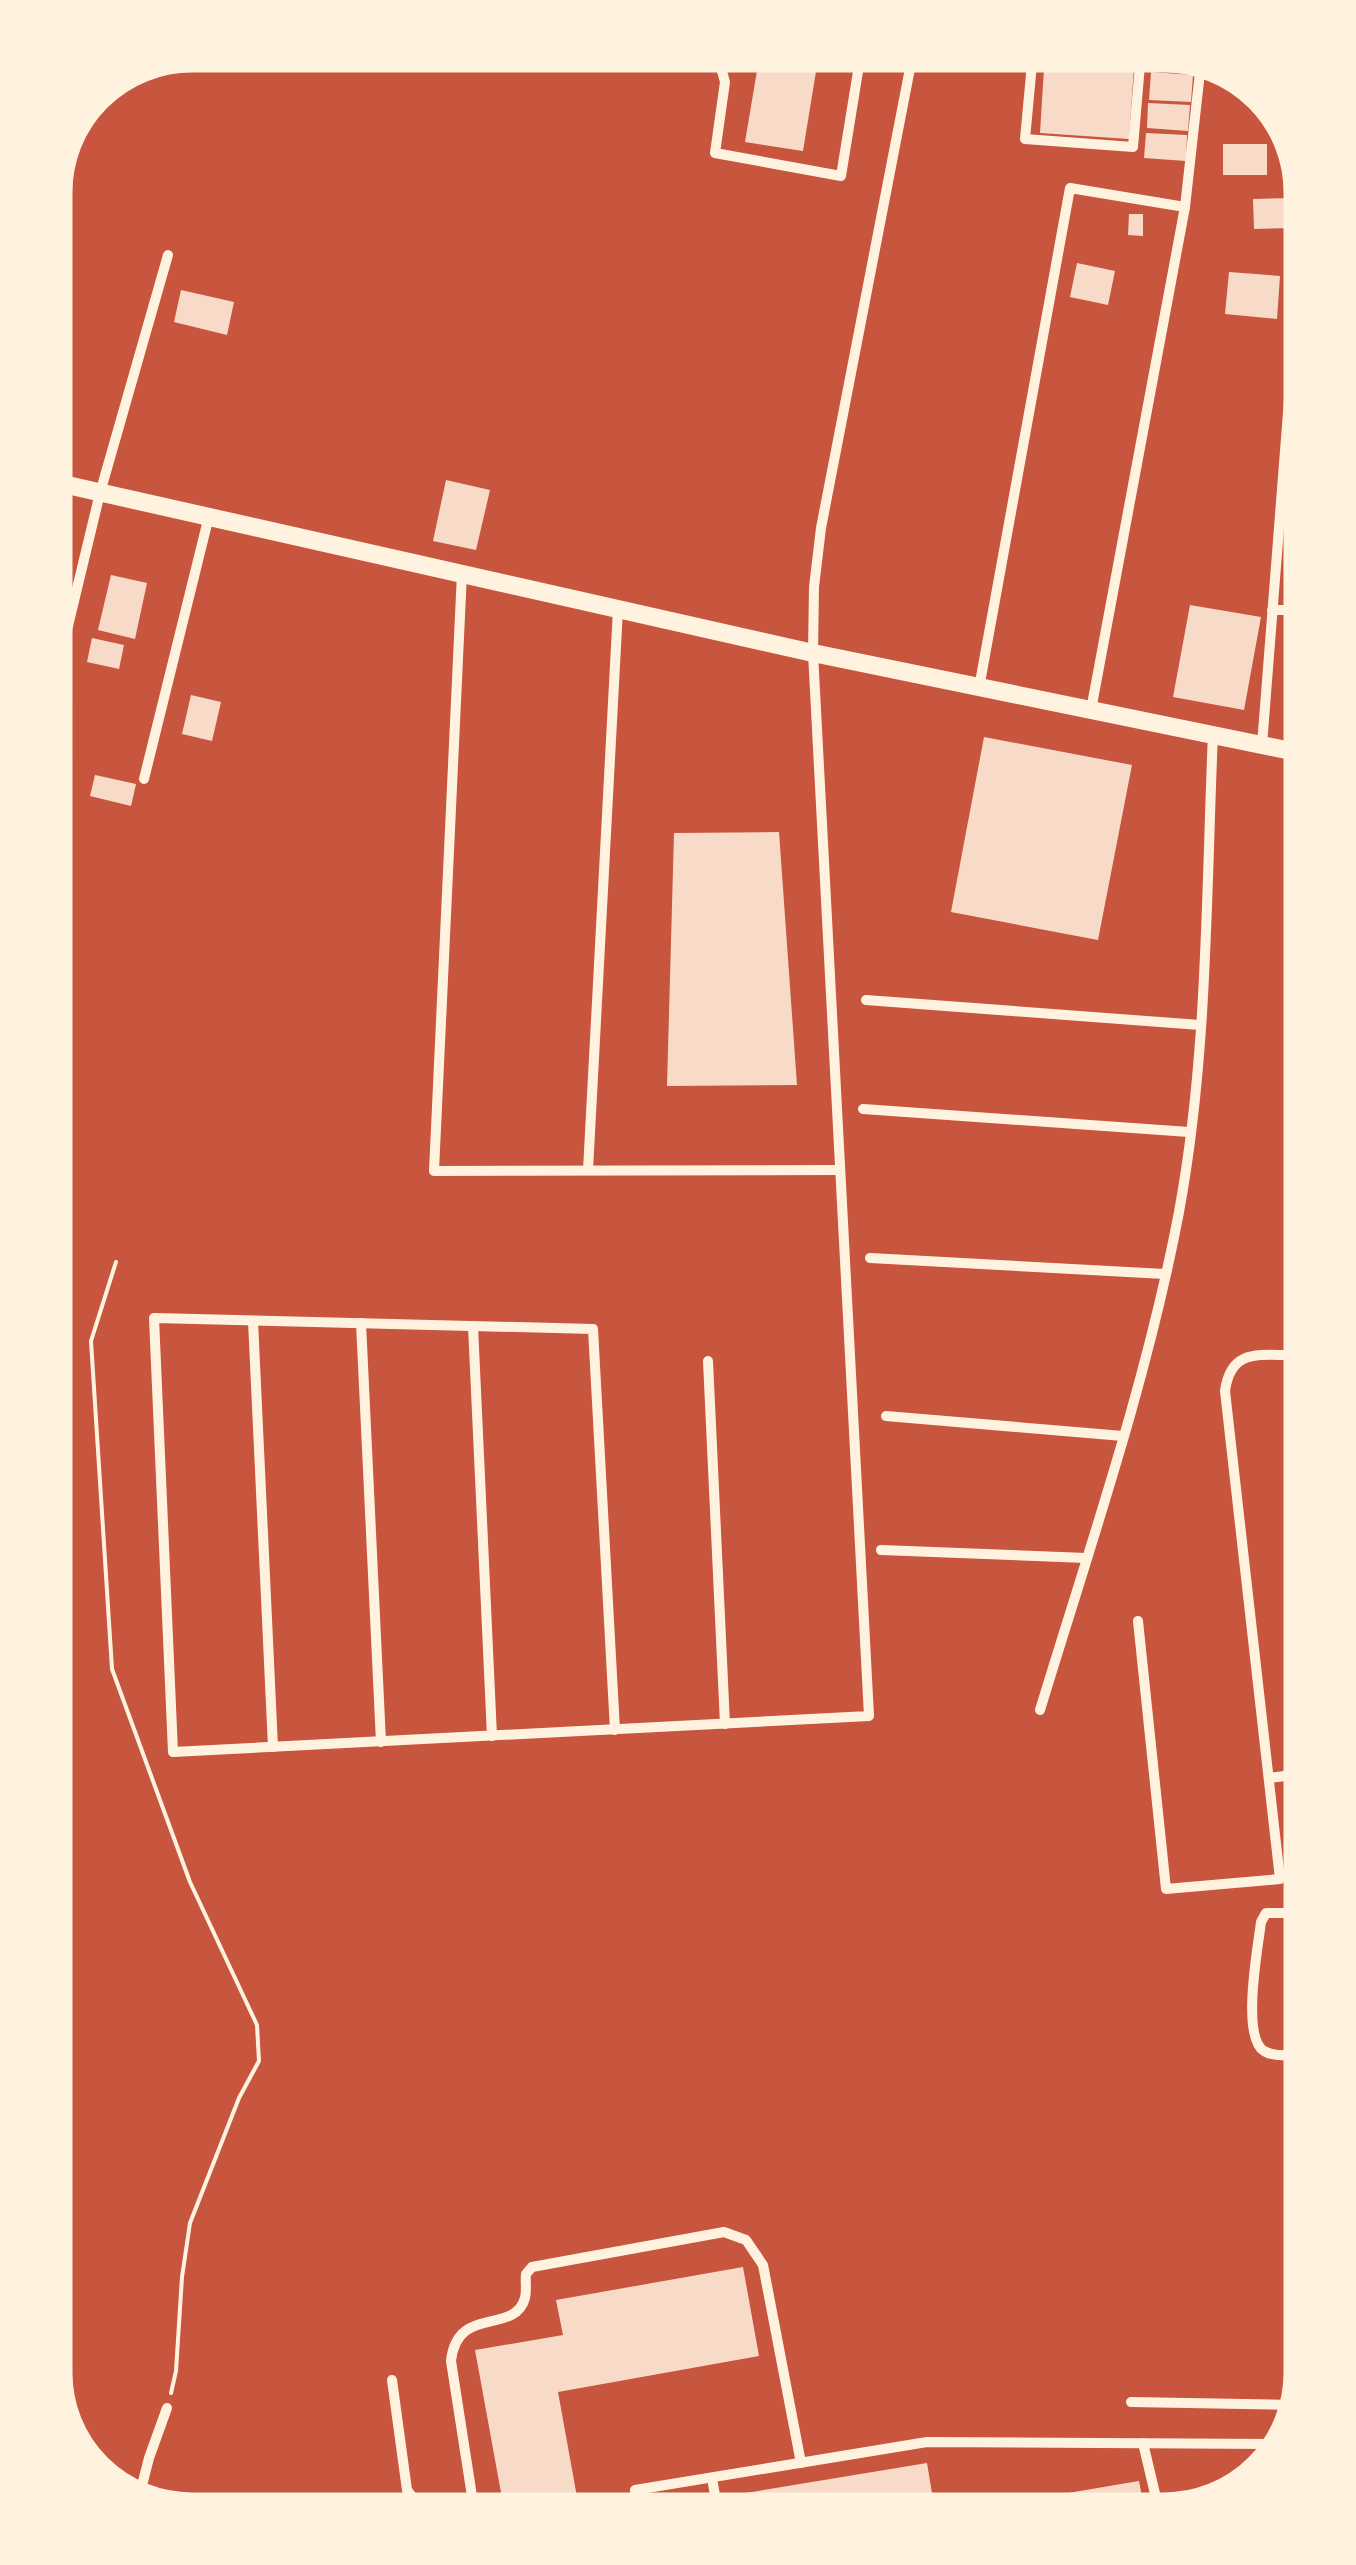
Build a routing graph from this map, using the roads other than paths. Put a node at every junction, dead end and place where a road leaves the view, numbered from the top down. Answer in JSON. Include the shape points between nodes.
{"nodes":[{"id":1,"x":722,"y":70,"type":"edge"},
{"id":2,"x":858,"y":70,"type":"edge"},
{"id":3,"x":910,"y":70,"type":"edge"},
{"id":4,"x":1031,"y":70,"type":"edge"},
{"id":5,"x":1140,"y":70,"type":"edge"},
{"id":6,"x":1200,"y":75,"type":"edge"},
{"id":7,"x":1184,"y":207,"type":"junction"},
{"id":8,"x":168,"y":255,"type":"dead end"},
{"id":9,"x":70,"y":485,"type":"edge"},
{"id":10,"x":1286,"y":491,"type":"edge"},
{"id":11,"x":100,"y":492,"type":"junction"},
{"id":12,"x":209,"y":516,"type":"junction"},
{"id":13,"x":462,"y":572,"type":"junction"},
{"id":14,"x":618,"y":609,"type":"junction"},
{"id":15,"x":1272,"y":610,"type":"junction"},
{"id":16,"x":1286,"y":610,"type":"edge"},
{"id":17,"x":70,"y":617,"type":"edge"},
{"id":18,"x":813,"y":653,"type":"junction"},
{"id":19,"x":979,"y":688,"type":"junction"},
{"id":20,"x":1091,"y":710,"type":"junction"},
{"id":21,"x":1214,"y":733,"type":"junction"},
{"id":22,"x":1262,"y":745,"type":"junction"},
{"id":23,"x":1286,"y":750,"type":"edge"},
{"id":24,"x":144,"y":779,"type":"dead end"},
{"id":25,"x":866,"y":1000,"type":"dead end"},
{"id":26,"x":1200,"y":1025,"type":"junction"},
{"id":27,"x":863,"y":1109,"type":"dead end"},
{"id":28,"x":1189,"y":1132,"type":"junction"},
{"id":29,"x":588,"y":1170,"type":"junction"},
{"id":30,"x":840,"y":1170,"type":"junction"},
{"id":31,"x":870,"y":1258,"type":"dead end"},
{"id":32,"x":1166,"y":1274,"type":"junction"},
{"id":33,"x":253,"y":1321,"type":"junction"},
{"id":34,"x":361,"y":1323,"type":"junction"},
{"id":35,"x":472,"y":1326,"type":"junction"},
{"id":36,"x":1286,"y":1355,"type":"edge"},
{"id":37,"x":708,"y":1361,"type":"dead end"},
{"id":38,"x":886,"y":1416,"type":"dead end"},
{"id":39,"x":1123,"y":1436,"type":"junction"},
{"id":40,"x":881,"y":1550,"type":"dead end"},
{"id":41,"x":1086,"y":1558,"type":"junction"},
{"id":42,"x":1138,"y":1621,"type":"dead end"},
{"id":43,"x":1040,"y":1710,"type":"dead end"},
{"id":44,"x":725,"y":1724,"type":"junction"},
{"id":45,"x":615,"y":1730,"type":"junction"},
{"id":46,"x":492,"y":1736,"type":"junction"},
{"id":47,"x":382,"y":1742,"type":"junction"},
{"id":48,"x":273,"y":1747,"type":"junction"},
{"id":49,"x":1286,"y":1776,"type":"edge"},
{"id":50,"x":1269,"y":1778,"type":"junction"},
{"id":51,"x":1286,"y":1912,"type":"edge"},
{"id":52,"x":1286,"y":2055,"type":"edge"},
{"id":53,"x":392,"y":2380,"type":"dead end"},
{"id":54,"x":1131,"y":2402,"type":"dead end"},
{"id":55,"x":1282,"y":2405,"type":"edge"},
{"id":56,"x":167,"y":2408,"type":"road end"},
{"id":57,"x":1143,"y":2443,"type":"junction"},
{"id":58,"x":1261,"y":2447,"type":"edge"},
{"id":59,"x":800,"y":2463,"type":"junction"},
{"id":60,"x":712,"y":2478,"type":"junction"},
{"id":61,"x":142,"y":2485,"type":"edge"},
{"id":62,"x":411,"y":2495,"type":"edge"},
{"id":63,"x":472,"y":2495,"type":"edge"},
{"id":64,"x":636,"y":2495,"type":"edge"},
{"id":65,"x":715,"y":2495,"type":"edge"},
{"id":66,"x":1155,"y":2495,"type":"edge"}],
"edges":[{"from":1,"to":2,"type":"street","via":[[715,153],[841,176]]},
{"from":3,"to":18,"type":"street","via":[[821,528]]},
{"from":4,"to":5,"type":"street","via":[[1025,139],[1134,147]]},
{"from":6,"to":7,"type":"street"},
{"from":7,"to":19,"type":"street","via":[[1070,188]]},
{"from":7,"to":20,"type":"street"},
{"from":8,"to":11,"type":"street"},
{"from":9,"to":11,"type":"street"},
{"from":10,"to":15,"type":"street"},
{"from":11,"to":12,"type":"street"},
{"from":11,"to":17,"type":"street"},
{"from":12,"to":13,"type":"street"},
{"from":12,"to":24,"type":"street"},
{"from":13,"to":14,"type":"street"},
{"from":13,"to":29,"type":"street","via":[[434,1171]]},
{"from":14,"to":18,"type":"street"},
{"from":14,"to":29,"type":"street"},
{"from":15,"to":16,"type":"street"},
{"from":15,"to":22,"type":"street"},
{"from":18,"to":19,"type":"street"},
{"from":18,"to":30,"type":"street"},
{"from":19,"to":20,"type":"street"},
{"from":20,"to":21,"type":"street"},
{"from":21,"to":22,"type":"street"},
{"from":21,"to":26,"type":"street"},
{"from":22,"to":23,"type":"street"},
{"from":25,"to":26,"type":"street"},
{"from":26,"to":28,"type":"street"},
{"from":27,"to":28,"type":"street"},
{"from":28,"to":32,"type":"street"},
{"from":29,"to":30,"type":"street"},
{"from":30,"to":44,"type":"street","via":[[869,1716]]},
{"from":31,"to":32,"type":"street"},
{"from":32,"to":39,"type":"street"},
{"from":33,"to":34,"type":"street"},
{"from":33,"to":48,"type":"street"},
{"from":33,"to":48,"type":"street","via":[[154,1318],[173,1752]]},
{"from":34,"to":35,"type":"street"},
{"from":34,"to":47,"type":"street"},
{"from":35,"to":45,"type":"street","via":[[593,1329]]},
{"from":35,"to":46,"type":"street"},
{"from":36,"to":50,"type":"street","via":[[1238,1360],[1225,1392]]},
{"from":37,"to":44,"type":"street"},
{"from":38,"to":39,"type":"street"},
{"from":39,"to":41,"type":"street"},
{"from":40,"to":41,"type":"street"},
{"from":41,"to":43,"type":"street"},
{"from":42,"to":50,"type":"street","via":[[1166,1890],[1280,1879]]},
{"from":44,"to":45,"type":"street"},
{"from":45,"to":46,"type":"street"},
{"from":46,"to":47,"type":"street"},
{"from":47,"to":48,"type":"street"},
{"from":49,"to":50,"type":"street"},
{"from":51,"to":52,"type":"street","via":[[1266,1913],[1261,1922],[1251,2023],[1258,2046]]},
{"from":53,"to":62,"type":"street"},
{"from":54,"to":55,"type":"street"},
{"from":56,"to":61,"type":"street"},
{"from":57,"to":58,"type":"street"},
{"from":57,"to":59,"type":"street","via":[[927,2442]]},
{"from":57,"to":66,"type":"street"},
{"from":59,"to":60,"type":"street"},
{"from":59,"to":63,"type":"street","via":[[763,2265],[746,2240],[724,2232],[532,2267],[518,2310],[463,2331],[451,2361]]},
{"from":60,"to":64,"type":"street","via":[[635,2490]]},
{"from":60,"to":65,"type":"street"}]}
